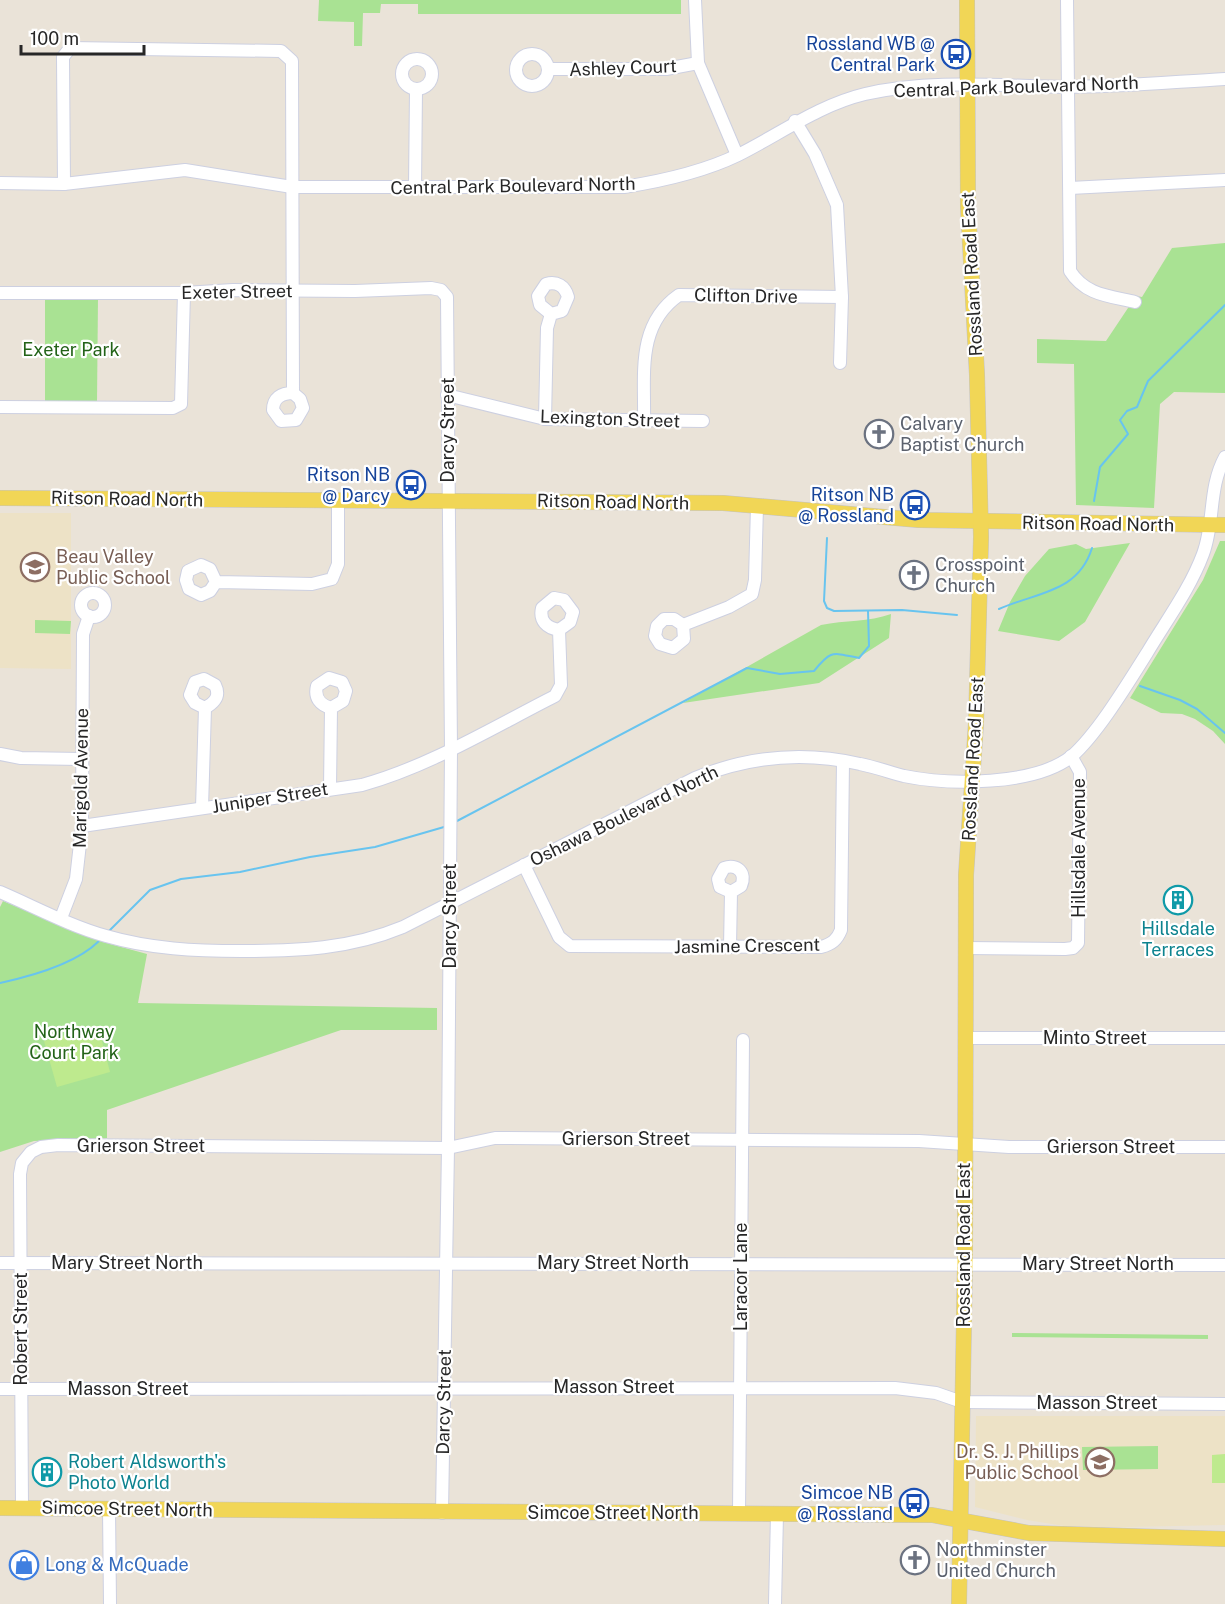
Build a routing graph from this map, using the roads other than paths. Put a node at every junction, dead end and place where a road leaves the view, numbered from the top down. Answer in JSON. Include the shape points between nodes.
{"nodes":[{"id":1,"x":695,"y":0,"type":"edge"},
{"id":2,"x":967,"y":0,"type":"edge"},
{"id":3,"x":1067,"y":0,"type":"edge"},
{"id":4,"x":698,"y":63,"type":"junction"},
{"id":5,"x":548,"y":69,"type":"dead end"},
{"id":6,"x":1225,"y":79,"type":"edge"},
{"id":7,"x":968,"y":84,"type":"junction"},
{"id":8,"x":1067,"y":87,"type":"junction"},
{"id":9,"x":416,"y":89,"type":"dead end"},
{"id":10,"x":795,"y":121,"type":"junction"},
{"id":11,"x":737,"y":156,"type":"junction"},
{"id":12,"x":1225,"y":180,"type":"edge"},
{"id":13,"x":0,"y":183,"type":"edge"},
{"id":14,"x":64,"y":184,"type":"junction"},
{"id":15,"x":292,"y":187,"type":"junction"},
{"id":16,"x":415,"y":188,"type":"junction"},
{"id":17,"x":1070,"y":188,"type":"junction"},
{"id":18,"x":294,"y":291,"type":"junction"},
{"id":19,"x":0,"y":293,"type":"edge"},
{"id":20,"x":184,"y":293,"type":"junction"},
{"id":21,"x":842,"y":297,"type":"junction"},
{"id":22,"x":1135,"y":302,"type":"dead end"},
{"id":23,"x":550,"y":314,"type":"dead end"},
{"id":24,"x":447,"y":320,"type":"joint"},
{"id":25,"x":840,"y":363,"type":"dead end"},
{"id":26,"x":293,"y":393,"type":"dead end"},
{"id":27,"x":447,"y":395,"type":"junction"},
{"id":28,"x":0,"y":407,"type":"edge"},
{"id":29,"x":545,"y":419,"type":"junction"},
{"id":30,"x":644,"y":421,"type":"junction"},
{"id":31,"x":703,"y":421,"type":"dead end"},
{"id":32,"x":1225,"y":457,"type":"edge"},
{"id":33,"x":0,"y":498,"type":"edge"},
{"id":34,"x":448,"y":499,"type":"junction"},
{"id":35,"x":338,"y":500,"type":"junction"},
{"id":36,"x":757,"y":506,"type":"junction"},
{"id":37,"x":981,"y":523,"type":"junction"},
{"id":38,"x":1209,"y":525,"type":"junction"},
{"id":39,"x":1225,"y":525,"type":"edge"},
{"id":40,"x":216,"y":582,"type":"dead end"},
{"id":41,"x":89,"y":616,"type":"dead end"},
{"id":42,"x":683,"y":625,"type":"dead end"},
{"id":43,"x":559,"y":630,"type":"dead end"},
{"id":44,"x":205,"y":708,"type":"dead end"},
{"id":45,"x":331,"y":708,"type":"dead end"},
{"id":46,"x":451,"y":749,"type":"junction"},
{"id":47,"x":0,"y":754,"type":"edge"},
{"id":48,"x":1071,"y":756,"type":"junction"},
{"id":49,"x":81,"y":759,"type":"junction"},
{"id":50,"x":843,"y":760,"type":"junction"},
{"id":51,"x":972,"y":780,"type":"junction"},
{"id":52,"x":330,"y":789,"type":"junction"},
{"id":53,"x":202,"y":808,"type":"junction"},
{"id":54,"x":82,"y":826,"type":"junction"},
{"id":55,"x":524,"y":865,"type":"junction"},
{"id":56,"x":0,"y":892,"type":"edge"},
{"id":57,"x":731,"y":892,"type":"dead end"},
{"id":58,"x":449,"y":904,"type":"junction"},
{"id":59,"x":61,"y":918,"type":"junction"},
{"id":60,"x":730,"y":947,"type":"junction"},
{"id":61,"x":965,"y":948,"type":"junction"},
{"id":62,"x":964,"y":1038,"type":"junction"},
{"id":63,"x":1225,"y":1038,"type":"edge"},
{"id":64,"x":743,"y":1040,"type":"dead end"},
{"id":65,"x":741,"y":1140,"type":"junction"},
{"id":66,"x":965,"y":1145,"type":"junction"},
{"id":67,"x":448,"y":1148,"type":"junction"},
{"id":68,"x":1225,"y":1148,"type":"edge"},
{"id":69,"x":29,"y":1154,"type":"joint"},
{"id":70,"x":20,"y":1262,"type":"junction"},
{"id":71,"x":741,"y":1262,"type":"junction"},
{"id":72,"x":965,"y":1262,"type":"junction"},
{"id":73,"x":0,"y":1263,"type":"edge"},
{"id":74,"x":446,"y":1264,"type":"junction"},
{"id":75,"x":1225,"y":1265,"type":"edge"},
{"id":76,"x":741,"y":1386,"type":"junction"},
{"id":77,"x":445,"y":1388,"type":"junction"},
{"id":78,"x":0,"y":1389,"type":"edge"},
{"id":79,"x":21,"y":1389,"type":"junction"},
{"id":80,"x":962,"y":1402,"type":"junction"},
{"id":81,"x":1225,"y":1404,"type":"edge"},
{"id":82,"x":0,"y":1508,"type":"edge"},
{"id":83,"x":22,"y":1508,"type":"junction"},
{"id":84,"x":109,"y":1508,"type":"junction"},
{"id":85,"x":442,"y":1513,"type":"junction"},
{"id":86,"x":739,"y":1514,"type":"junction"},
{"id":87,"x":777,"y":1514,"type":"junction"},
{"id":88,"x":961,"y":1519,"type":"junction"},
{"id":89,"x":1225,"y":1539,"type":"edge"},
{"id":90,"x":110,"y":1604,"type":"edge"},
{"id":91,"x":775,"y":1604,"type":"edge"},
{"id":92,"x":959,"y":1604,"type":"edge"}],
"edges":[{"from":1,"to":4,"type":"street"},
{"from":2,"to":7,"type":"main road","name":"Rossland Road East"},
{"from":3,"to":8,"type":"street"},
{"from":4,"to":5,"type":"street","name":"Ashley Court","via":[[666,69]]},
{"from":4,"to":11,"type":"street"},
{"from":6,"to":8,"type":"street","name":"Central Park Boulevard North"},
{"from":7,"to":8,"type":"street","name":"Central Park Boulevard North"},
{"from":7,"to":10,"type":"street","name":"Central Park Boulevard North","via":[[863,94]]},
{"from":7,"to":37,"type":"main road","name":"Rossland Road East","via":[[968,206]]},
{"from":8,"to":17,"type":"street"},
{"from":9,"to":16,"type":"street"},
{"from":10,"to":11,"type":"street","name":"Central Park Boulevard North"},
{"from":10,"to":21,"type":"street","via":[[837,204]]},
{"from":11,"to":16,"type":"street","name":"Central Park Boulevard North","via":[[668,180],[624,187]]},
{"from":12,"to":17,"type":"street"},
{"from":13,"to":14,"type":"street","name":"Central Park Boulevard North"},
{"from":14,"to":15,"type":"street","name":"Central Park Boulevard North","via":[[185,170]]},
{"from":14,"to":15,"type":"street","via":[[63,57],[70,48],[79,46],[281,51],[289,56]]},
{"from":15,"to":16,"type":"street","name":"Central Park Boulevard North"},
{"from":15,"to":18,"type":"street"},
{"from":17,"to":22,"type":"street","via":[[1070,271],[1089,292]]},
{"from":18,"to":20,"type":"street","name":"Exeter Street"},
{"from":18,"to":24,"type":"street","name":"Exeter Street","via":[[441,290],[447,297]]},
{"from":18,"to":26,"type":"street"},
{"from":19,"to":20,"type":"street","name":"Exeter Street"},
{"from":20,"to":28,"type":"street","via":[[181,404],[172,408]]},
{"from":21,"to":25,"type":"street"},
{"from":21,"to":30,"type":"street","name":"Clifton Drive","via":[[679,295],[664,306],[645,345]]},
{"from":23,"to":29,"type":"street"},
{"from":24,"to":27,"type":"street","name":"Darcy Street"},
{"from":27,"to":29,"type":"street","name":"Lexington Street"},
{"from":27,"to":34,"type":"street","name":"Darcy Street"},
{"from":29,"to":30,"type":"street","name":"Lexington Street"},
{"from":30,"to":31,"type":"street","name":"Lexington Street"},
{"from":32,"to":38,"type":"street","name":"Oshawa Boulevard North","via":[[1214,484]]},
{"from":33,"to":35,"type":"main road","name":"Ritson Road North"},
{"from":34,"to":35,"type":"main road","name":"Ritson Road North"},
{"from":34,"to":36,"type":"main road","name":"Ritson Road North"},
{"from":34,"to":46,"type":"street","name":"Darcy Street"},
{"from":35,"to":40,"type":"street","via":[[338,564],[332,579],[319,584]]},
{"from":36,"to":37,"type":"main road","name":"Ritson Road North"},
{"from":36,"to":42,"type":"street","via":[[752,594]]},
{"from":37,"to":38,"type":"main road","name":"Ritson Road North"},
{"from":37,"to":51,"type":"main road","name":"Rossland Road East"},
{"from":38,"to":39,"type":"main road","name":"Ritson Road North"},
{"from":38,"to":48,"type":"street","name":"Oshawa Boulevard North","via":[[1204,553],[1187,588],[1116,699]]},
{"from":41,"to":49,"type":"street","name":"Marigold Avenue","via":[[83,634]]},
{"from":43,"to":46,"type":"street","name":"Juniper Street","via":[[561,686],[555,696]]},
{"from":44,"to":53,"type":"street"},
{"from":45,"to":52,"type":"street"},
{"from":46,"to":52,"type":"street","name":"Juniper Street","via":[[392,777]]},
{"from":46,"to":58,"type":"street","name":"Darcy Street"},
{"from":47,"to":49,"type":"street"},
{"from":48,"to":51,"type":"street","name":"Oshawa Boulevard North","via":[[1030,775]]},
{"from":48,"to":61,"type":"street","name":"Hillsdale Avenue","via":[[1080,772],[1078,943],[1065,949]]},
{"from":49,"to":54,"type":"street","name":"Marigold Avenue"},
{"from":50,"to":51,"type":"street","name":"Oshawa Boulevard North","via":[[911,777]]},
{"from":50,"to":55,"type":"street","name":"Oshawa Boulevard North","via":[[795,756],[725,766]]},
{"from":50,"to":60,"type":"street","name":"Jasmine Crescent","via":[[842,920],[838,938],[821,947]]},
{"from":51,"to":61,"type":"main road","name":"Rossland Road East"},
{"from":52,"to":53,"type":"street","name":"Juniper Street"},
{"from":53,"to":54,"type":"street","name":"Juniper Street"},
{"from":54,"to":59,"type":"street","name":"Marigold Avenue","via":[[76,879]]},
{"from":55,"to":58,"type":"street","name":"Oshawa Boulevard North"},
{"from":55,"to":60,"type":"street","name":"Jasmine Crescent","via":[[559,937],[570,946]]},
{"from":56,"to":59,"type":"street","name":"Oshawa Boulevard North"},
{"from":57,"to":60,"type":"street"},
{"from":58,"to":59,"type":"street","name":"Oshawa Boulevard North","via":[[373,939],[333,948],[290,951],[159,948],[104,936]]},
{"from":58,"to":67,"type":"street","name":"Darcy Street"},
{"from":61,"to":62,"type":"main road","name":"Rossland Road East"},
{"from":62,"to":63,"type":"street","name":"Minto Street"},
{"from":62,"to":66,"type":"main road","name":"Rossland Road East"},
{"from":64,"to":65,"type":"street","name":"Laracor Lane"},
{"from":65,"to":66,"type":"street","name":"Grierson Street"},
{"from":65,"to":67,"type":"street","name":"Grierson Street","via":[[495,1138]]},
{"from":65,"to":71,"type":"street","name":"Laracor Lane"},
{"from":66,"to":68,"type":"street","name":"Grierson Street"},
{"from":66,"to":72,"type":"main road","name":"Rossland Road East"},
{"from":67,"to":69,"type":"street","name":"Grierson Street","via":[[58,1145],[41,1147]]},
{"from":67,"to":74,"type":"street","name":"Darcy Street"},
{"from":69,"to":70,"type":"street","name":"Robert Street","via":[[22,1162],[20,1174]]},
{"from":70,"to":73,"type":"street","name":"Mary Street North"},
{"from":70,"to":74,"type":"street","name":"Mary Street North"},
{"from":70,"to":79,"type":"street","name":"Robert Street"},
{"from":71,"to":72,"type":"street","name":"Mary Street North"},
{"from":71,"to":74,"type":"street","name":"Mary Street North"},
{"from":71,"to":76,"type":"street","name":"Laracor Lane"},
{"from":72,"to":75,"type":"street","name":"Mary Street North"},
{"from":72,"to":80,"type":"main road","name":"Rossland Road East"},
{"from":74,"to":77,"type":"street","name":"Darcy Street"},
{"from":76,"to":77,"type":"street","name":"Masson Street"},
{"from":76,"to":80,"type":"street","name":"Masson Street","via":[[895,1388],[936,1393]]},
{"from":76,"to":86,"type":"street","name":"Laracor Lane"},
{"from":77,"to":79,"type":"street","name":"Masson Street"},
{"from":77,"to":85,"type":"street","name":"Darcy Street"},
{"from":78,"to":79,"type":"street","name":"Masson Street"},
{"from":79,"to":83,"type":"street","name":"Robert Street"},
{"from":80,"to":81,"type":"street","name":"Masson Street"},
{"from":80,"to":88,"type":"main road","name":"Rossland Road East"},
{"from":82,"to":83,"type":"main road","name":"Simcoe Street North"},
{"from":83,"to":84,"type":"main road","name":"Simcoe Street North"},
{"from":84,"to":85,"type":"main road","name":"Simcoe Street North"},
{"from":84,"to":90,"type":"street"},
{"from":85,"to":86,"type":"main road","name":"Simcoe Street North"},
{"from":86,"to":87,"type":"main road","name":"Simcoe Street North"},
{"from":87,"to":88,"type":"main road","name":"Simcoe Street North","via":[[932,1515]]},
{"from":87,"to":91,"type":"street"},
{"from":88,"to":89,"type":"main road","name":"Simcoe Street North","via":[[1029,1533]]},
{"from":88,"to":92,"type":"main road","name":"Rossland Road East"}]}
